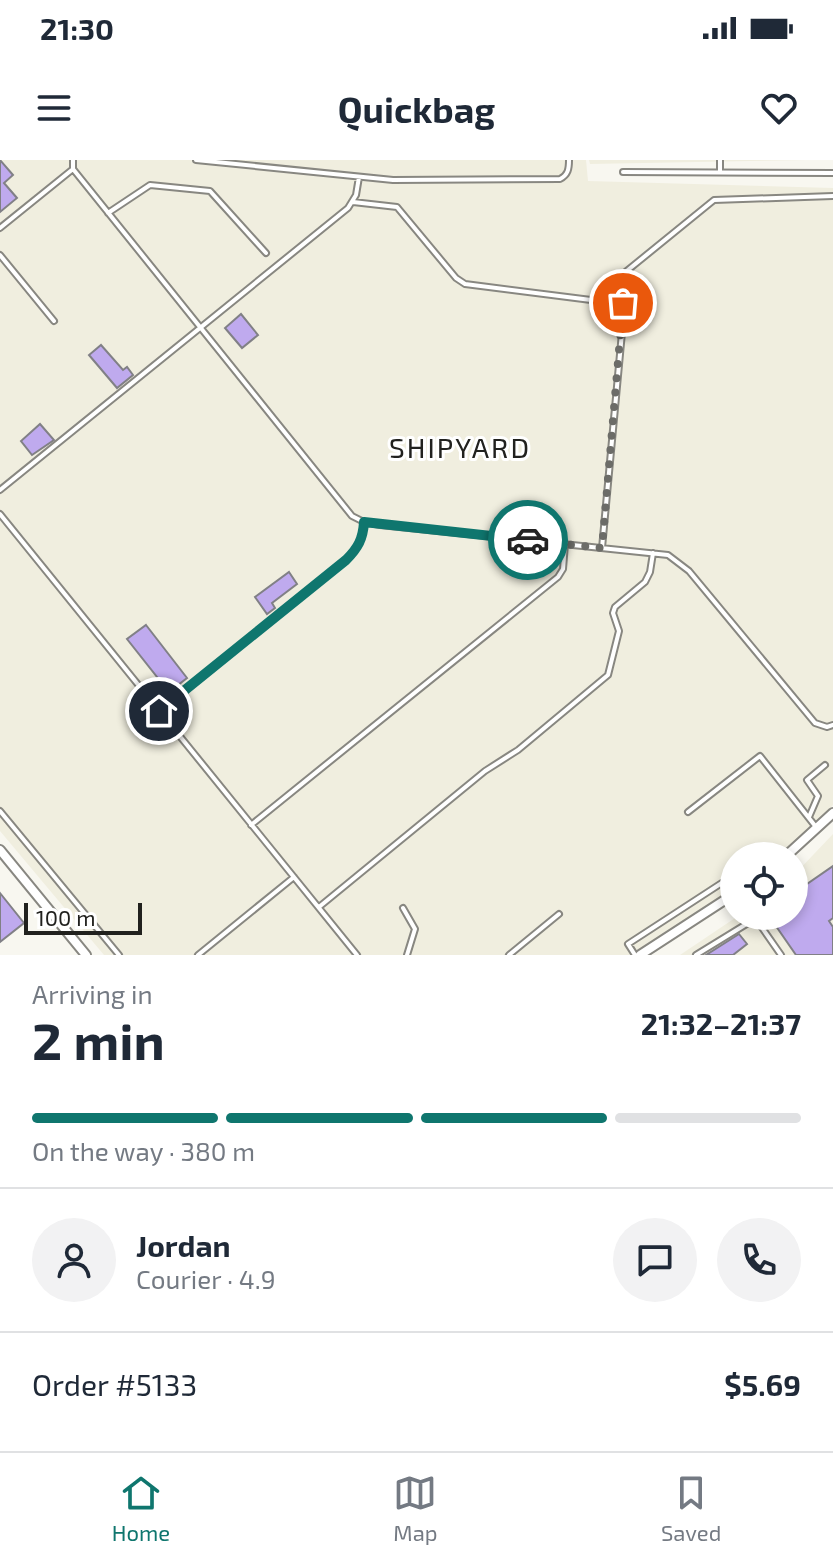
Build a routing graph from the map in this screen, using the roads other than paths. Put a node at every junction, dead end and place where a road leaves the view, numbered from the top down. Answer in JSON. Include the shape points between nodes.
{"nodes":[{"id":1,"x":73,"y":160,"type":"edge"},
{"id":2,"x":196,"y":160,"type":"edge"},
{"id":3,"x":569,"y":160,"type":"edge"},
{"id":4,"x":720,"y":160,"type":"edge"},
{"id":5,"x":73,"y":169,"type":"junction"},
{"id":6,"x":623,"y":172,"type":"dead end"},
{"id":7,"x":720,"y":172,"type":"junction"},
{"id":8,"x":833,"y":173,"type":"edge"},
{"id":9,"x":359,"y":177,"type":"junction"},
{"id":10,"x":833,"y":196,"type":"edge"},
{"id":11,"x":353,"y":202,"type":"junction"},
{"id":12,"x":108,"y":213,"type":"junction"},
{"id":13,"x":0,"y":228,"type":"edge"},
{"id":14,"x":266,"y":253,"type":"dead end"},
{"id":15,"x":0,"y":255,"type":"edge"},
{"id":16,"x":614,"y":284,"type":"junction"},
{"id":17,"x":54,"y":321,"type":"dead end"},
{"id":18,"x":201,"y":328,"type":"junction"},
{"id":19,"x":0,"y":490,"type":"edge"},
{"id":20,"x":0,"y":514,"type":"edge"},
{"id":21,"x":364,"y":522,"type":"junction"},
{"id":22,"x":565,"y":544,"type":"junction"},
{"id":23,"x":602,"y":548,"type":"junction"},
{"id":24,"x":653,"y":553,"type":"junction"},
{"id":25,"x":159,"y":711,"type":"junction"},
{"id":26,"x":833,"y":725,"type":"edge"},
{"id":27,"x":825,"y":765,"type":"dead end"},
{"id":28,"x":0,"y":811,"type":"edge"},
{"id":29,"x":688,"y":812,"type":"dead end"},
{"id":30,"x":833,"y":813,"type":"edge"},
{"id":31,"x":809,"y":817,"type":"junction"},
{"id":32,"x":251,"y":825,"type":"junction"},
{"id":33,"x":818,"y":828,"type":"junction"},
{"id":34,"x":802,"y":842,"type":"edge"},
{"id":35,"x":0,"y":850,"type":"edge"},
{"id":36,"x":294,"y":877,"type":"junction"},
{"id":37,"x":720,"y":884,"type":"edge"},
{"id":38,"x":720,"y":904,"type":"edge"},
{"id":39,"x":319,"y":907,"type":"junction"},
{"id":40,"x":403,"y":908,"type":"dead end"},
{"id":41,"x":559,"y":914,"type":"dead end"},
{"id":42,"x":651,"y":952,"type":"edge"},
{"id":43,"x":86,"y":955,"type":"edge"},
{"id":44,"x":119,"y":955,"type":"edge"},
{"id":45,"x":198,"y":955,"type":"edge"},
{"id":46,"x":357,"y":955,"type":"edge"},
{"id":47,"x":407,"y":955,"type":"edge"},
{"id":48,"x":509,"y":955,"type":"edge"},
{"id":49,"x":637,"y":955,"type":"edge"},
{"id":50,"x":696,"y":955,"type":"edge"},
{"id":51,"x":781,"y":955,"type":"edge"}],
"edges":[{"from":1,"to":5,"type":"lane"},
{"from":2,"to":9,"type":"lane"},
{"from":3,"to":9,"type":"lane","via":[[560,179]]},
{"from":4,"to":7,"type":"lane"},
{"from":5,"to":12,"type":"lane"},
{"from":5,"to":13,"type":"lane"},
{"from":6,"to":7,"type":"lane"},
{"from":7,"to":8,"type":"lane"},
{"from":9,"to":11,"type":"lane"},
{"from":10,"to":16,"type":"lane","via":[[714,200]]},
{"from":11,"to":16,"type":"lane","via":[[397,207],[465,284],[591,300]]},
{"from":11,"to":18,"type":"lane"},
{"from":12,"to":14,"type":"lane","via":[[150,185],[210,191]]},
{"from":12,"to":18,"type":"lane"},
{"from":15,"to":17,"type":"lane"},
{"from":16,"to":23,"type":"lane","via":[[624,311]]},
{"from":18,"to":19,"type":"lane"},
{"from":18,"to":21,"type":"lane","via":[[352,516]]},
{"from":20,"to":25,"type":"lane"},
{"from":21,"to":22,"type":"lane"},
{"from":21,"to":25,"type":"lane","via":[[357,550]]},
{"from":22,"to":23,"type":"lane"},
{"from":22,"to":32,"type":"lane","via":[[558,577]]},
{"from":23,"to":24,"type":"lane"},
{"from":24,"to":26,"type":"lane","via":[[679,561],[815,723]]},
{"from":24,"to":39,"type":"lane","via":[[645,582],[615,607],[619,631],[608,675]]},
{"from":25,"to":32,"type":"lane"},
{"from":27,"to":31,"type":"lane","via":[[807,780],[818,796]]},
{"from":28,"to":44,"type":"lane"},
{"from":29,"to":31,"type":"lane","via":[[760,756]]},
{"from":30,"to":33,"type":"street"},
{"from":31,"to":33,"type":"lane"},
{"from":32,"to":36,"type":"lane"},
{"from":33,"to":34,"type":"street"},
{"from":35,"to":43,"type":"street"},
{"from":36,"to":39,"type":"lane"},
{"from":36,"to":45,"type":"lane"},
{"from":37,"to":49,"type":"lane","via":[[628,944]]},
{"from":38,"to":42,"type":"street"},
{"from":39,"to":46,"type":"lane"},
{"from":40,"to":47,"type":"lane","via":[[415,929]]},
{"from":41,"to":48,"type":"lane"},
{"from":42,"to":49,"type":"street"},
{"from":50,"to":51,"type":"lane","via":[[756,920]]}]}
